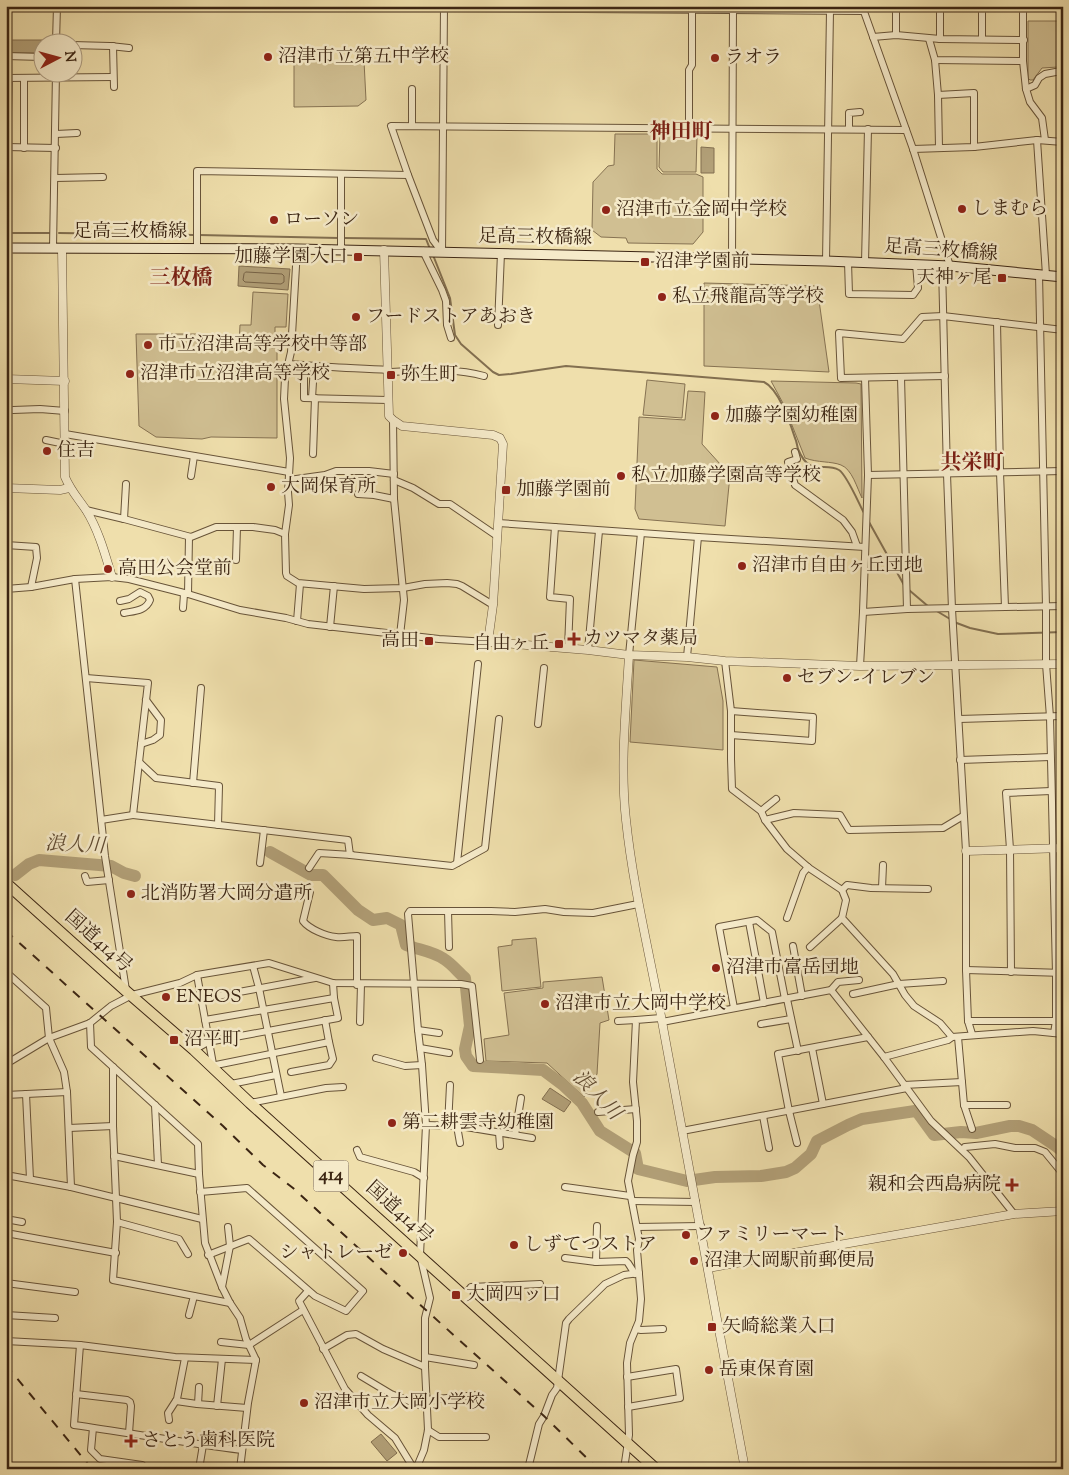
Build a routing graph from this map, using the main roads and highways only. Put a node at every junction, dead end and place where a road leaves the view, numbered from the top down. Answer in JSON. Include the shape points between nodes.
{"nodes":[{"id":1,"x":6,"y":248,"type":"edge"},
{"id":2,"x":1063,"y":277,"type":"edge"},
{"id":3,"x":6,"y":883,"type":"edge"},
{"id":4,"x":656,"y":1469,"type":"edge"}],
"edges":[{"from":1,"to":2,"type":"main road","name":"足高三枚橋線","via":[[297,249],[341,246],[439,252],[916,264]]},
{"from":3,"to":4,"type":"highway","name":"国道414号","number":"414","via":[[212,1065],[250,1103]]}]}
